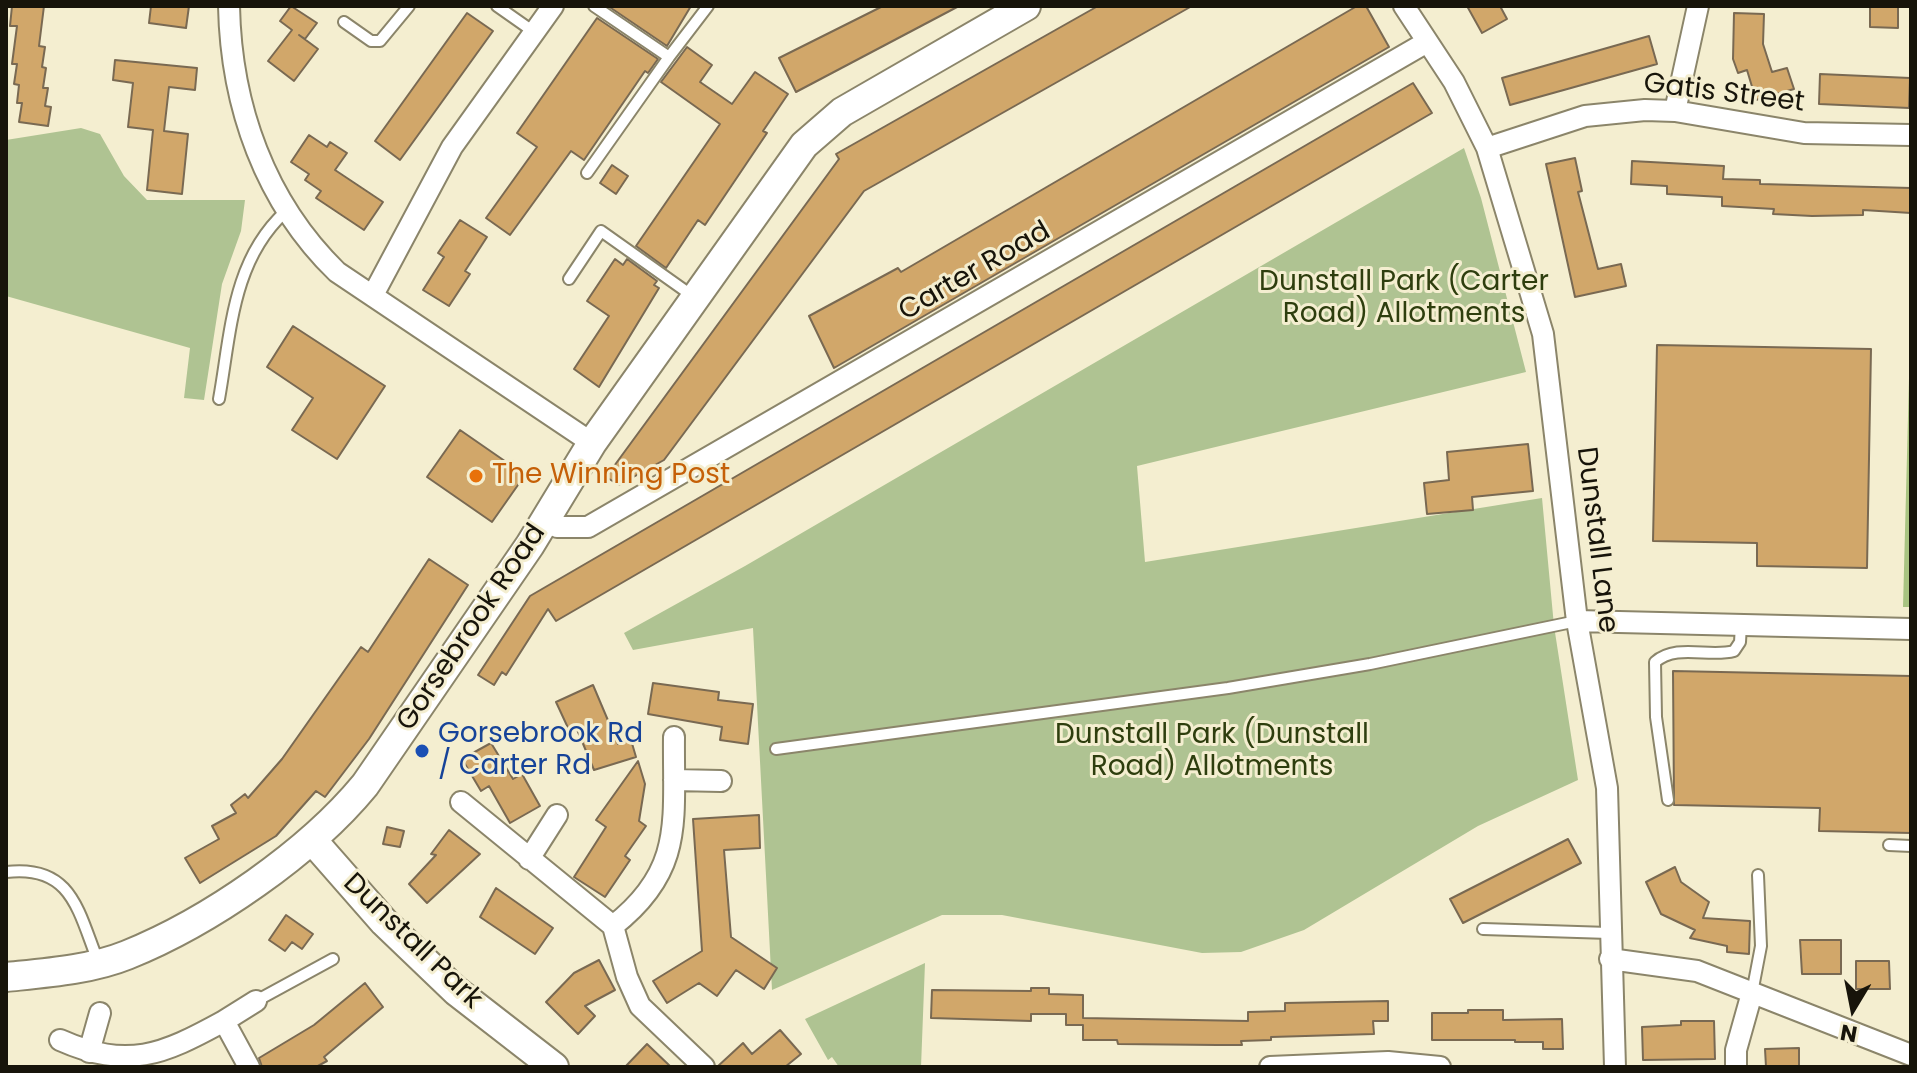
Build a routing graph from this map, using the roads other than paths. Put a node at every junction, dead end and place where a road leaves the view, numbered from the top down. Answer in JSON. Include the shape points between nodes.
{"nodes":[{"id":1,"x":229,"y":6,"type":"edge"},
{"id":2,"x":409,"y":6,"type":"edge"},
{"id":3,"x":497,"y":6,"type":"edge"},
{"id":4,"x":553,"y":6,"type":"edge"},
{"id":5,"x":594,"y":6,"type":"edge"},
{"id":6,"x":708,"y":6,"type":"edge"},
{"id":7,"x":1026,"y":6,"type":"edge"},
{"id":8,"x":1404,"y":6,"type":"edge"},
{"id":9,"x":1698,"y":6,"type":"edge"},
{"id":10,"x":344,"y":22,"type":"dead end"},
{"id":11,"x":534,"y":32,"type":"junction"},
{"id":12,"x":1427,"y":42,"type":"junction"},
{"id":13,"x":669,"y":57,"type":"junction"},
{"id":14,"x":1675,"y":111,"type":"junction"},
{"id":15,"x":1911,"y":135,"type":"edge"},
{"id":16,"x":1487,"y":148,"type":"junction"},
{"id":17,"x":587,"y":173,"type":"dead end"},
{"id":18,"x":285,"y":212,"type":"junction"},
{"id":19,"x":569,"y":279,"type":"dead end"},
{"id":20,"x":373,"y":295,"type":"junction"},
{"id":21,"x":695,"y":298,"type":"junction"},
{"id":22,"x":219,"y":399,"type":"dead end"},
{"id":23,"x":592,"y":443,"type":"junction"},
{"id":24,"x":546,"y":521,"type":"junction"},
{"id":25,"x":1577,"y":621,"type":"junction"},
{"id":26,"x":1741,"y":623,"type":"junction"},
{"id":27,"x":1911,"y":629,"type":"edge"},
{"id":28,"x":674,"y":737,"type":"dead end"},
{"id":29,"x":776,"y":749,"type":"dead end"},
{"id":30,"x":674,"y":780,"type":"junction"},
{"id":31,"x":721,"y":781,"type":"dead end"},
{"id":32,"x":1668,"y":800,"type":"dead end"},
{"id":33,"x":461,"y":802,"type":"dead end"},
{"id":34,"x":557,"y":815,"type":"dead end"},
{"id":35,"x":313,"y":841,"type":"junction"},
{"id":36,"x":1889,"y":845,"type":"dead end"},
{"id":37,"x":1911,"y":846,"type":"edge"},
{"id":38,"x":529,"y":859,"type":"junction"},
{"id":39,"x":6,"y":872,"type":"edge"},
{"id":40,"x":1758,"y":875,"type":"dead end"},
{"id":41,"x":613,"y":926,"type":"junction"},
{"id":42,"x":1483,"y":929,"type":"dead end"},
{"id":43,"x":1609,"y":933,"type":"junction"},
{"id":44,"x":333,"y":959,"type":"dead end"},
{"id":45,"x":1610,"y":959,"type":"junction"},
{"id":46,"x":99,"y":963,"type":"junction"},
{"id":47,"x":6,"y":977,"type":"edge"},
{"id":48,"x":1752,"y":993,"type":"junction"},
{"id":49,"x":256,"y":1001,"type":"joint"},
{"id":50,"x":100,"y":1013,"type":"dead end"},
{"id":51,"x":224,"y":1021,"type":"junction"},
{"id":52,"x":60,"y":1040,"type":"dead end"},
{"id":53,"x":89,"y":1052,"type":"junction"},
{"id":54,"x":1911,"y":1055,"type":"edge"},
{"id":55,"x":542,"y":1063,"type":"edge"},
{"id":56,"x":249,"y":1067,"type":"edge"},
{"id":57,"x":704,"y":1067,"type":"edge"},
{"id":58,"x":1270,"y":1067,"type":"edge"},
{"id":59,"x":1440,"y":1067,"type":"edge"},
{"id":60,"x":1616,"y":1067,"type":"edge"},
{"id":61,"x":1736,"y":1067,"type":"edge"}],
"edges":[{"from":1,"to":18,"type":"street","via":[[244,110]]},
{"from":2,"to":10,"type":"lane","via":[[380,41],[371,41]]},
{"from":3,"to":11,"type":"lane"},
{"from":4,"to":11,"type":"street"},
{"from":5,"to":13,"type":"lane"},
{"from":6,"to":13,"type":"lane"},
{"from":7,"to":21,"type":"street","name":"Gorsebrook Road","via":[[820,129]]},
{"from":8,"to":12,"type":"street","name":"Dunstall Lane"},
{"from":9,"to":14,"type":"street"},
{"from":11,"to":20,"type":"street","via":[[452,147]]},
{"from":12,"to":16,"type":"street","name":"Dunstall Lane"},
{"from":12,"to":24,"type":"street","name":"Carter Road","via":[[588,527],[557,527]]},
{"from":13,"to":17,"type":"lane"},
{"from":14,"to":15,"type":"street","name":"Gatis Street","via":[[1804,133]]},
{"from":14,"to":16,"type":"street","name":"Gatis Street","via":[[1585,116]]},
{"from":16,"to":25,"type":"street","name":"Dunstall Lane","via":[[1543,334]]},
{"from":18,"to":20,"type":"street","via":[[337,272]]},
{"from":18,"to":22,"type":"lane","via":[[249,255],[239,282]]},
{"from":19,"to":21,"type":"lane","via":[[601,231]]},
{"from":20,"to":23,"type":"street"},
{"from":21,"to":23,"type":"street","name":"Gorsebrook Road"},
{"from":23,"to":24,"type":"street","name":"Gorsebrook Road"},
{"from":24,"to":35,"type":"street","name":"Gorsebrook Road","via":[[365,785]]},
{"from":25,"to":26,"type":"street"},
{"from":25,"to":29,"type":"lane","via":[[1228,688]]},
{"from":25,"to":43,"type":"street","name":"Dunstall Lane","via":[[1607,788]]},
{"from":26,"to":27,"type":"street"},
{"from":26,"to":32,"type":"lane","via":[[1734,651],[1682,652],[1655,662],[1656,717]]},
{"from":28,"to":30,"type":"street"},
{"from":30,"to":31,"type":"street"},
{"from":30,"to":41,"type":"street","via":[[669,853],[661,875],[648,895]]},
{"from":33,"to":38,"type":"street"},
{"from":34,"to":38,"type":"street"},
{"from":35,"to":46,"type":"street","name":"Gorsebrook Road","via":[[190,925]]},
{"from":35,"to":55,"type":"street","name":"Dunstall Park","via":[[384,922]]},
{"from":36,"to":37,"type":"lane"},
{"from":38,"to":41,"type":"street"},
{"from":39,"to":46,"type":"lane","via":[[45,872],[61,883],[74,901]]},
{"from":40,"to":48,"type":"lane","via":[[1761,946]]},
{"from":41,"to":57,"type":"street","via":[[640,1006]]},
{"from":42,"to":43,"type":"lane"},
{"from":43,"to":45,"type":"street","name":"Dunstall Lane"},
{"from":44,"to":49,"type":"lane"},
{"from":45,"to":48,"type":"street","via":[[1697,971]]},
{"from":45,"to":60,"type":"street","name":"Dunstall Lane"},
{"from":46,"to":47,"type":"street","name":"Gorsebrook Road"},
{"from":48,"to":54,"type":"street"},
{"from":48,"to":61,"type":"street"},
{"from":49,"to":51,"type":"street"},
{"from":50,"to":53,"type":"street"},
{"from":51,"to":53,"type":"street","via":[[155,1055],[132,1058]]},
{"from":51,"to":56,"type":"street"},
{"from":52,"to":53,"type":"street"},
{"from":58,"to":59,"type":"street","via":[[1388,1062]]}]}
